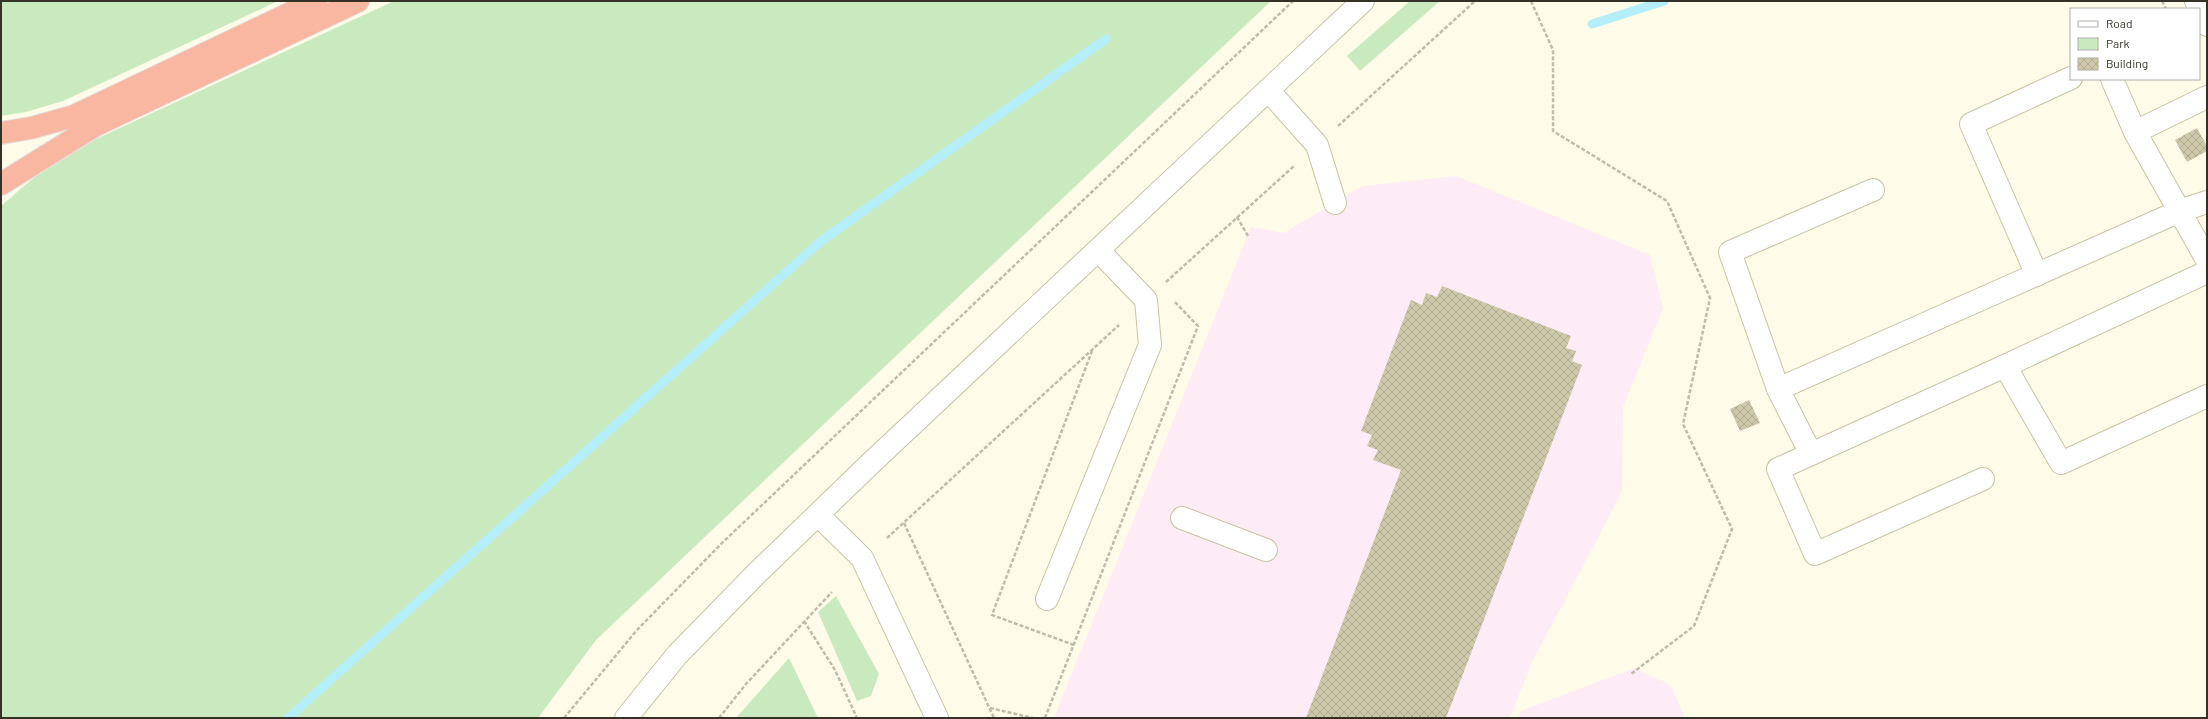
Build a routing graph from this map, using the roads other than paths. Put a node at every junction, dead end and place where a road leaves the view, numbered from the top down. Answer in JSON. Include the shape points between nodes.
{"nodes":[{"id":1,"x":316,"y":1,"type":"edge"},
{"id":2,"x":358,"y":1,"type":"edge"},
{"id":3,"x":1363,"y":1,"type":"edge"},
{"id":4,"x":2200,"y":10,"type":"edge"},
{"id":5,"x":2207,"y":25,"type":"edge"},
{"id":6,"x":2070,"y":78,"type":"edge"},
{"id":7,"x":2112,"y":80,"type":"edge"},
{"id":8,"x":1268,"y":90,"type":"junction"},
{"id":9,"x":2207,"y":97,"type":"edge"},
{"id":10,"x":2135,"y":132,"type":"junction"},
{"id":11,"x":1,"y":133,"type":"edge"},
{"id":12,"x":1,"y":184,"type":"edge"},
{"id":13,"x":1873,"y":190,"type":"dead end"},
{"id":14,"x":2207,"y":202,"type":"edge"},
{"id":15,"x":1335,"y":203,"type":"dead end"},
{"id":16,"x":2180,"y":211,"type":"junction"},
{"id":17,"x":1098,"y":250,"type":"junction"},
{"id":18,"x":2207,"y":260,"type":"edge"},
{"id":19,"x":2207,"y":272,"type":"edge"},
{"id":20,"x":2037,"y":275,"type":"junction"},
{"id":21,"x":2005,"y":366,"type":"junction"},
{"id":22,"x":1778,"y":389,"type":"junction"},
{"id":23,"x":2207,"y":396,"type":"edge"},
{"id":24,"x":1811,"y":454,"type":"junction"},
{"id":25,"x":1983,"y":479,"type":"dead end"},
{"id":26,"x":818,"y":515,"type":"junction"},
{"id":27,"x":1182,"y":518,"type":"dead end"},
{"id":28,"x":1266,"y":550,"type":"dead end"},
{"id":29,"x":1047,"y":599,"type":"dead end"},
{"id":30,"x":626,"y":718,"type":"edge"},
{"id":31,"x":937,"y":718,"type":"edge"}],
"edges":[{"from":1,"to":11,"type":"highway","via":[[74,116]]},
{"from":2,"to":12,"type":"highway","via":[[96,125]]},
{"from":3,"to":8,"type":"lane"},
{"from":4,"to":5,"type":"lane"},
{"from":6,"to":20,"type":"lane","via":[[1971,124]]},
{"from":7,"to":10,"type":"lane"},
{"from":8,"to":15,"type":"lane","via":[[1317,145]]},
{"from":8,"to":17,"type":"lane"},
{"from":9,"to":10,"type":"lane"},
{"from":10,"to":16,"type":"lane"},
{"from":13,"to":22,"type":"lane","via":[[1730,252]]},
{"from":14,"to":16,"type":"lane"},
{"from":16,"to":18,"type":"lane"},
{"from":16,"to":20,"type":"lane"},
{"from":17,"to":26,"type":"lane"},
{"from":17,"to":29,"type":"lane","via":[[1154,293],[1150,345]]},
{"from":19,"to":21,"type":"lane"},
{"from":20,"to":22,"type":"lane"},
{"from":21,"to":23,"type":"lane","via":[[2061,463]]},
{"from":21,"to":24,"type":"lane"},
{"from":22,"to":24,"type":"lane"},
{"from":24,"to":25,"type":"lane","via":[[1778,469],[1816,554]]},
{"from":26,"to":30,"type":"lane","via":[[677,655]]},
{"from":26,"to":31,"type":"lane","via":[[862,558]]},
{"from":27,"to":28,"type":"lane"}]}
